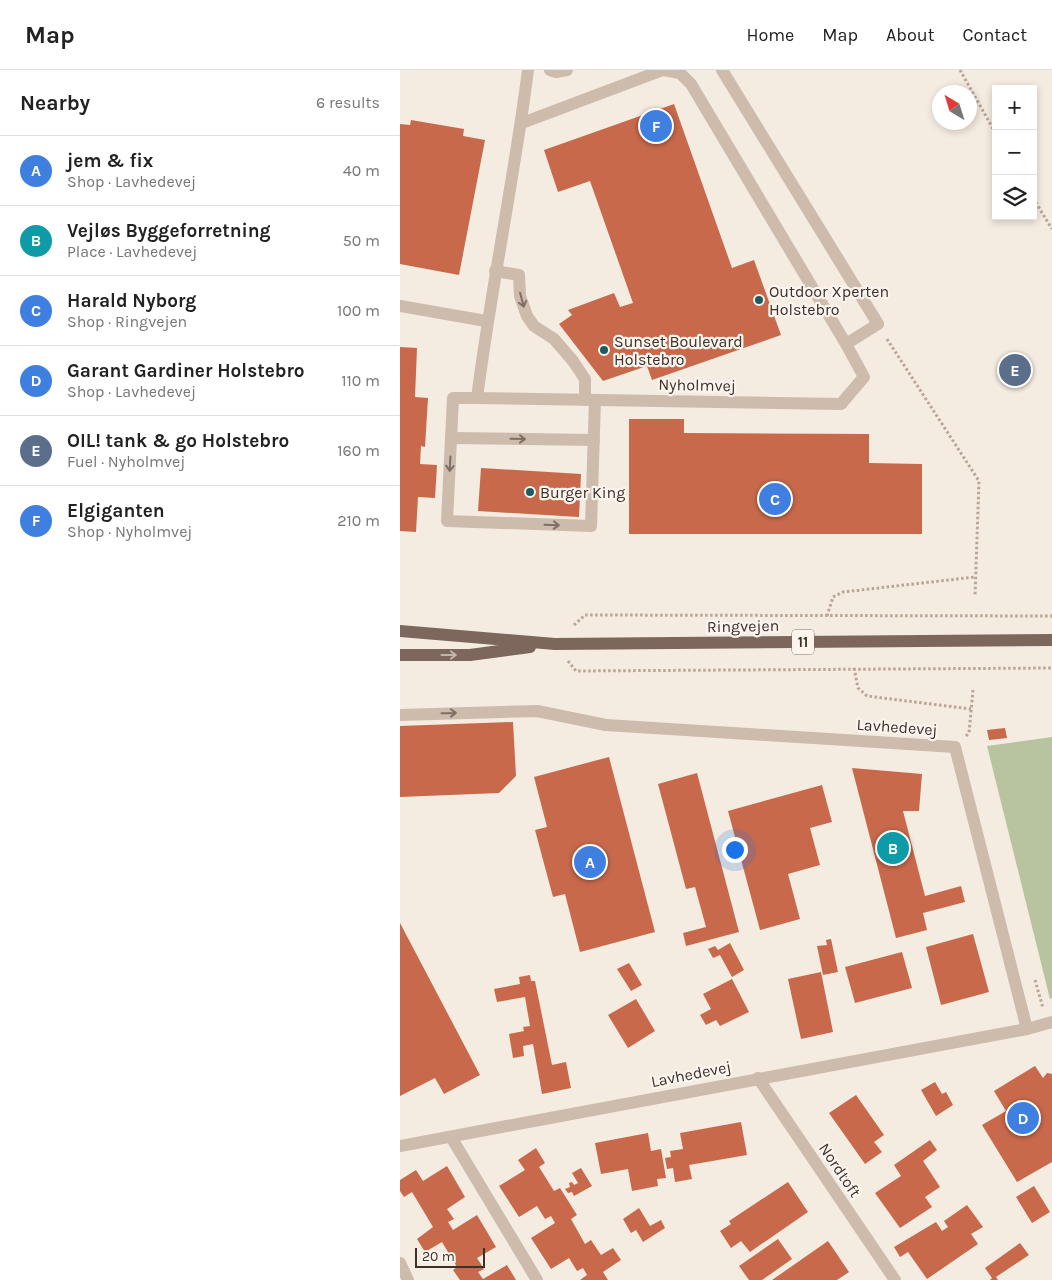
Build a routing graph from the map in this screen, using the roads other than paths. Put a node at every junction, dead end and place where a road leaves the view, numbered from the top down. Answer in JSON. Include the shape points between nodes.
{"nodes":[{"id":1,"x":528,"y":70,"type":"edge"},
{"id":2,"x":550,"y":70,"type":"edge"},
{"id":3,"x":567,"y":70,"type":"edge"},
{"id":4,"x":722,"y":70,"type":"edge"},
{"id":5,"x":522,"y":123,"type":"junction"},
{"id":6,"x":495,"y":271,"type":"junction"},
{"id":7,"x":400,"y":306,"type":"edge"},
{"id":8,"x":486,"y":321,"type":"junction"},
{"id":9,"x":846,"y":344,"type":"junction"},
{"id":10,"x":477,"y":398,"type":"junction"},
{"id":11,"x":590,"y":400,"type":"junction"},
{"id":12,"x":451,"y":438,"type":"junction"},
{"id":13,"x":594,"y":440,"type":"junction"},
{"id":14,"x":400,"y":631,"type":"edge"},
{"id":15,"x":1052,"y":640,"type":"edge"},
{"id":16,"x":555,"y":644,"type":"junction"},
{"id":17,"x":400,"y":655,"type":"edge"},
{"id":18,"x":400,"y":715,"type":"edge"},
{"id":19,"x":1050,"y":1025,"type":"edge"},
{"id":20,"x":1027,"y":1029,"type":"junction"},
{"id":21,"x":758,"y":1078,"type":"junction"},
{"id":22,"x":451,"y":1137,"type":"junction"},
{"id":23,"x":400,"y":1146,"type":"edge"},
{"id":24,"x":400,"y":1264,"type":"edge"},
{"id":25,"x":408,"y":1280,"type":"edge"},
{"id":26,"x":537,"y":1280,"type":"edge"},
{"id":27,"x":895,"y":1280,"type":"edge"}],
"edges":[{"from":1,"to":5,"type":"street"},
{"from":2,"to":3,"type":"street"},
{"from":4,"to":9,"type":"street","via":[[878,324]]},
{"from":5,"to":6,"type":"street"},
{"from":5,"to":9,"type":"street","via":[[662,70],[680,73],[691,84]]},
{"from":6,"to":8,"type":"street"},
{"from":6,"to":11,"type":"street","one_way":true,"via":[[519,275],[520,296],[527,316],[573,361],[585,379]]},
{"from":7,"to":8,"type":"street"},
{"from":8,"to":10,"type":"street"},
{"from":9,"to":11,"type":"street","name":"Nyholmvej","via":[[864,377],[841,404]]},
{"from":10,"to":11,"type":"street","name":"Nyholmvej"},
{"from":10,"to":12,"type":"street","name":"Nyholmvej","via":[[454,398]]},
{"from":11,"to":13,"type":"street"},
{"from":12,"to":13,"type":"street","one_way":true},
{"from":12,"to":13,"type":"street","one_way":true,"via":[[447,521],[591,526]]},
{"from":14,"to":16,"type":"main road","name":"Ringvejen","number":"11"},
{"from":15,"to":16,"type":"main road","name":"Ringvejen","number":"11"},
{"from":17,"to":16,"type":"main road","name":"Ringvejen","number":"11","one_way":true,"via":[[470,655]]},
{"from":18,"to":20,"type":"street","name":"Lavhedevej","one_way":true,"via":[[538,711],[606,725],[955,747]]},
{"from":19,"to":20,"type":"street","name":"Lavhedevej"},
{"from":20,"to":21,"type":"street","name":"Lavhedevej"},
{"from":21,"to":22,"type":"street","name":"Lavhedevej"},
{"from":21,"to":27,"type":"street","name":"Nordtoft"},
{"from":22,"to":23,"type":"street","name":"Lavhedevej"},
{"from":22,"to":26,"type":"street"},
{"from":24,"to":25,"type":"street"}]}
